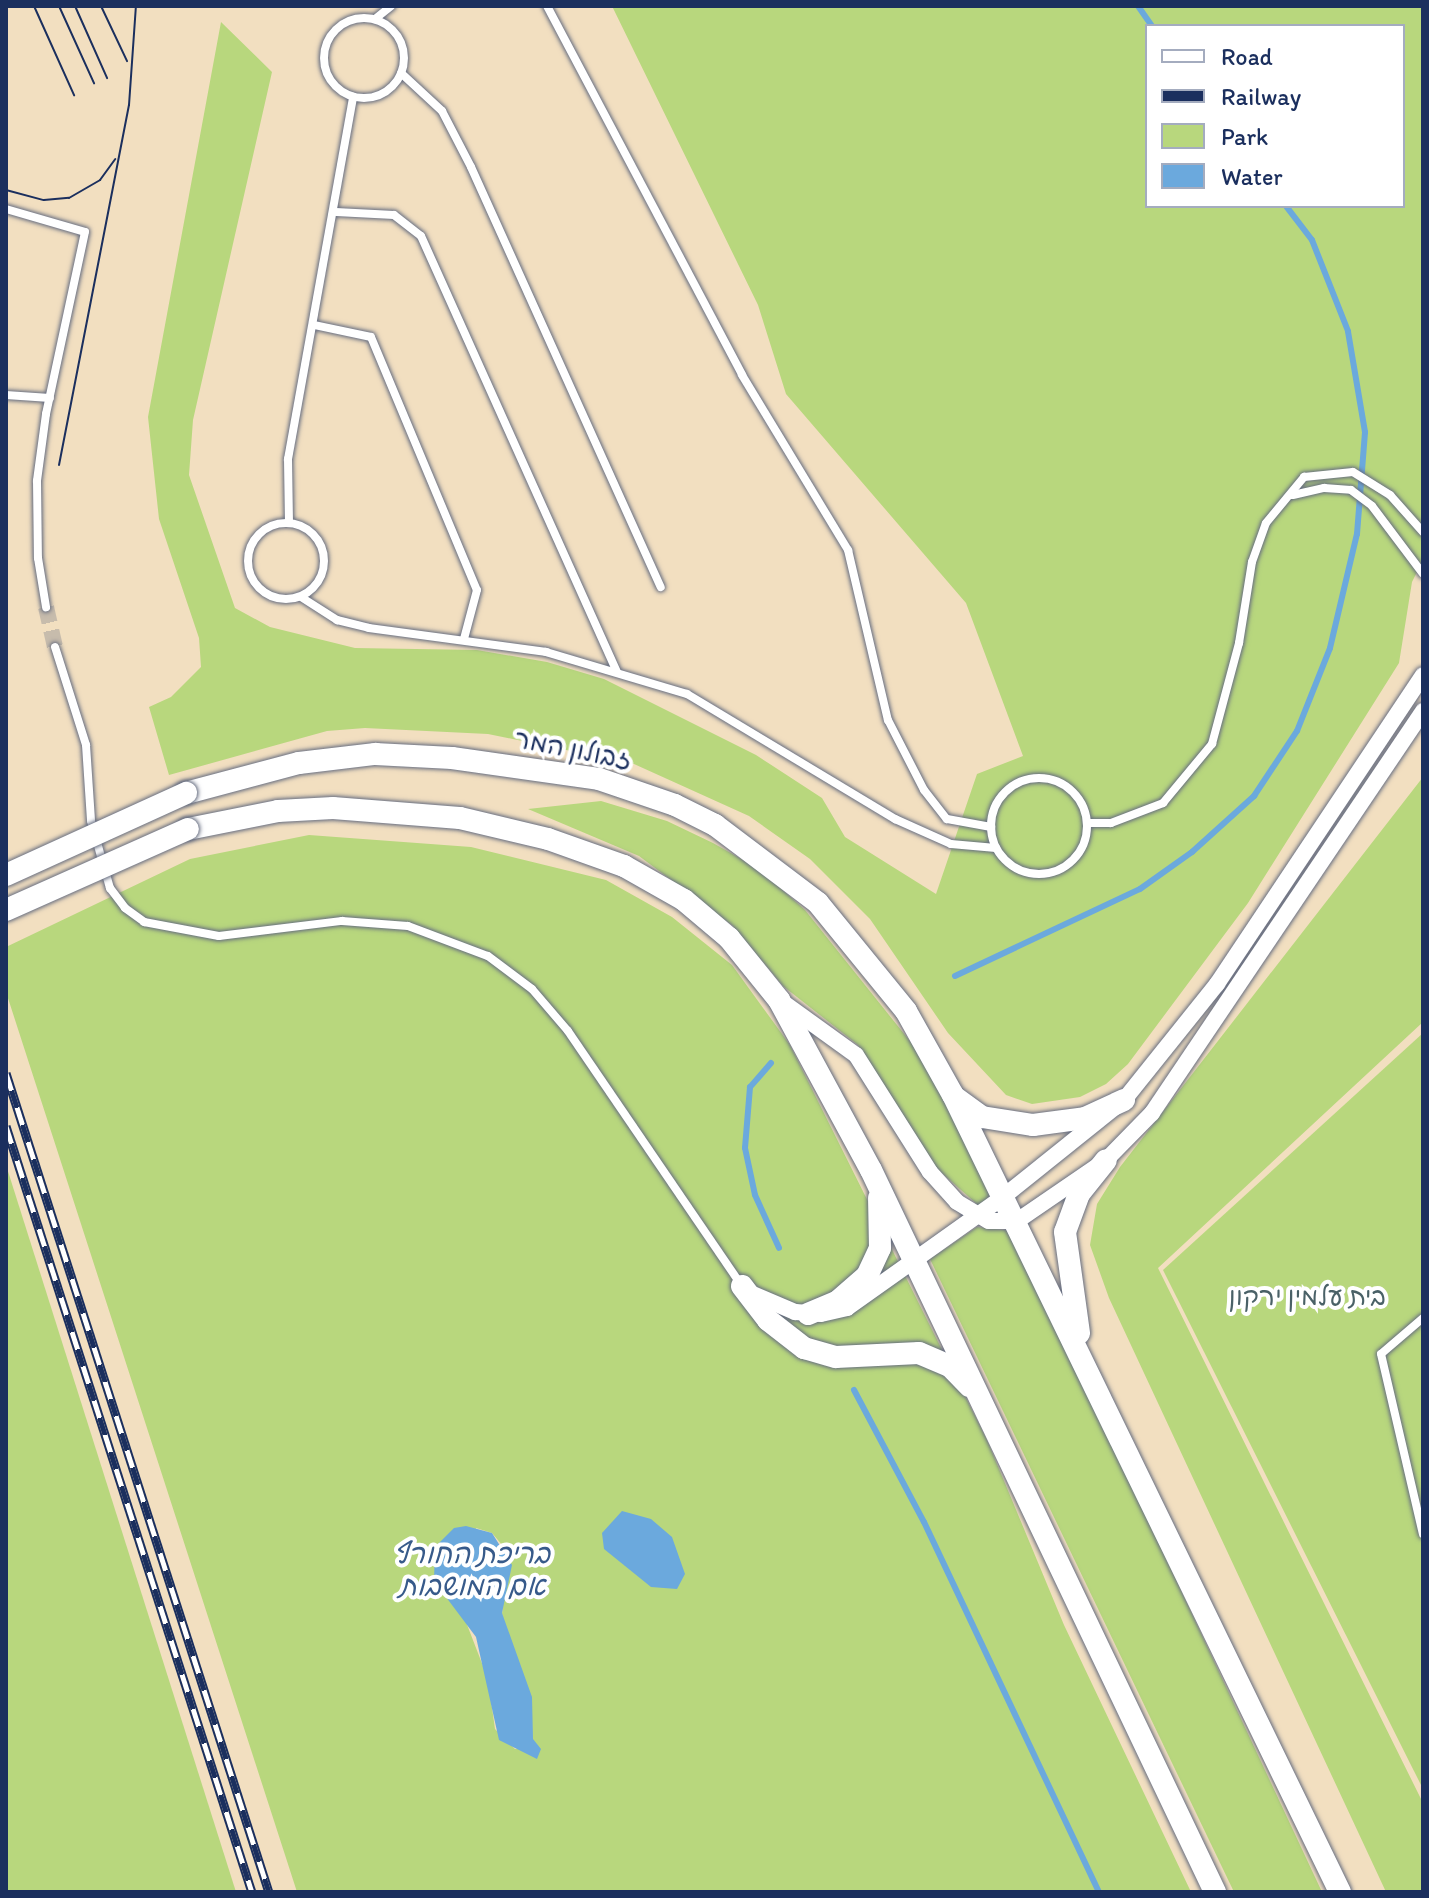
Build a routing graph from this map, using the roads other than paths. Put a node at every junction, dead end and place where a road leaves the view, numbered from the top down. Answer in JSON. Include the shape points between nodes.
{"nodes":[{"id":1,"x":391,"y":6,"type":"edge"},
{"id":2,"x":547,"y":6,"type":"edge"},
{"id":3,"x":375,"y":19,"type":"junction"},
{"id":4,"x":401,"y":73,"type":"junction"},
{"id":5,"x":353,"y":97,"type":"junction"},
{"id":6,"x":6,"y":209,"type":"edge"},
{"id":7,"x":336,"y":212,"type":"junction"},
{"id":8,"x":314,"y":325,"type":"junction"},
{"id":9,"x":6,"y":395,"type":"edge"},
{"id":10,"x":50,"y":398,"type":"junction"},
{"id":11,"x":1293,"y":495,"type":"junction"},
{"id":12,"x":289,"y":523,"type":"junction"},
{"id":13,"x":1421,"y":530,"type":"edge"},
{"id":14,"x":1423,"y":574,"type":"edge"},
{"id":15,"x":661,"y":587,"type":"dead end"},
{"id":16,"x":301,"y":597,"type":"junction"},
{"id":17,"x":46,"y":607,"type":"tunnel mouth"},
{"id":18,"x":464,"y":639,"type":"junction"},
{"id":19,"x":55,"y":647,"type":"tunnel mouth"},
{"id":20,"x":617,"y":673,"type":"junction"},
{"id":21,"x":1423,"y":675,"type":"edge"},
{"id":22,"x":1423,"y":711,"type":"edge"},
{"id":23,"x":1087,"y":823,"type":"junction"},
{"id":24,"x":991,"y":827,"type":"junction"},
{"id":25,"x":996,"y":848,"type":"junction"},
{"id":26,"x":6,"y":875,"type":"edge"},
{"id":27,"x":6,"y":910,"type":"edge"},
{"id":28,"x":779,"y":1000,"type":"junction"},
{"id":29,"x":953,"y":1095,"type":"junction"},
{"id":30,"x":1124,"y":1100,"type":"junction"},
{"id":31,"x":1106,"y":1160,"type":"junction"},
{"id":32,"x":871,"y":1170,"type":"junction"},
{"id":33,"x":1003,"y":1197,"type":"junction"},
{"id":34,"x":978,"y":1215,"type":"junction"},
{"id":35,"x":1017,"y":1221,"type":"junction"},
{"id":36,"x":914,"y":1256,"type":"junction"},
{"id":37,"x":742,"y":1286,"type":"junction"},
{"id":38,"x":808,"y":1314,"type":"junction"},
{"id":39,"x":1423,"y":1318,"type":"edge"},
{"id":40,"x":1095,"y":1384,"type":"junction"},
{"id":41,"x":990,"y":1415,"type":"junction"},
{"id":42,"x":1423,"y":1534,"type":"edge"},
{"id":43,"x":1215,"y":1892,"type":"edge"},
{"id":44,"x":1340,"y":1892,"type":"edge"}],
"edges":[{"from":1,"to":3,"type":"lane"},
{"from":2,"to":24,"type":"lane","via":[[742,375],[848,550],[888,720],[924,790],[947,819]]},
{"from":3,"to":4,"type":"lane","via":[[396,34],[404,60]]},
{"from":3,"to":5,"type":"lane","via":[[347,21],[336,29],[324,54],[330,81]]},
{"from":4,"to":5,"type":"lane","via":[[386,91]]},
{"from":4,"to":15,"type":"lane","via":[[442,111],[471,167]]},
{"from":5,"to":7,"type":"lane"},
{"from":6,"to":10,"type":"lane","via":[[85,232]]},
{"from":7,"to":8,"type":"lane"},
{"from":7,"to":20,"type":"lane","via":[[394,215],[421,236]]},
{"from":8,"to":12,"type":"lane","via":[[288,459]]},
{"from":8,"to":18,"type":"lane","via":[[371,337],[477,590]]},
{"from":9,"to":10,"type":"lane"},
{"from":10,"to":17,"type":"lane","via":[[36,505]]},
{"from":11,"to":13,"type":"lane","via":[[1304,477],[1331,470],[1353,472],[1390,495]]},
{"from":11,"to":14,"type":"lane","via":[[1324,488],[1351,490],[1372,506]]},
{"from":11,"to":23,"type":"lane","via":[[1266,523],[1252,562],[1230,687],[1212,744],[1163,803],[1111,823]]},
{"from":12,"to":16,"type":"lane","via":[[312,533],[324,555],[320,580]]},
{"from":12,"to":16,"type":"lane","via":[[258,535],[248,567],[267,595]]},
{"from":16,"to":18,"type":"lane","via":[[337,620],[358,626]]},
{"from":18,"to":20,"type":"lane","via":[[581,659]]},
{"from":19,"to":37,"type":"lane","via":[[86,745],[91,821],[110,888],[125,908],[144,922],[219,936],[342,921],[408,926],[488,956],[532,989],[568,1031]]},
{"from":20,"to":25,"type":"lane","via":[[687,694],[895,819],[951,844]]},
{"from":21,"to":30,"type":"street","via":[[1217,984]]},
{"from":22,"to":31,"type":"street","via":[[1152,1113]]},
{"from":23,"to":24,"type":"lane","via":[[1076,795],[1052,779],[1037,778],[1022,781],[999,799]]},
{"from":23,"to":25,"type":"lane","via":[[1081,851],[1059,870],[1045,874],[1016,869]]},
{"from":24,"to":25,"type":"lane"},
{"from":26,"to":29,"type":"main road","name":"זבולון המר","bridge":true,"via":[[186,793],[254,772],[375,754],[452,758],[599,779],[675,805],[744,844],[818,903],[906,1011]]},
{"from":27,"to":28,"type":"main road","bridge":true,"via":[[188,829],[278,811],[333,808],[460,818],[548,839],[624,866],[684,900],[729,938]]},
{"from":28,"to":32,"type":"main road"},
{"from":28,"to":34,"type":"street","via":[[856,1055],[930,1172],[957,1202]]},
{"from":29,"to":30,"type":"main road","via":[[982,1117],[1033,1125],[1085,1118]]},
{"from":29,"to":33,"type":"main road","name":"זבולון המר"},
{"from":30,"to":33,"type":"street"},
{"from":31,"to":35,"type":"street"},
{"from":31,"to":40,"type":"main road","via":[[1079,1194],[1065,1232],[1080,1335]]},
{"from":32,"to":36,"type":"main road"},
{"from":32,"to":38,"type":"main road","via":[[882,1218],[875,1263],[855,1289]]},
{"from":33,"to":34,"type":"street"},
{"from":33,"to":35,"type":"main road","name":"זבולון המר"},
{"from":34,"to":35,"type":"street","via":[[999,1223]]},
{"from":34,"to":36,"type":"street"},
{"from":35,"to":40,"type":"main road","name":"זבולון המר"},
{"from":36,"to":38,"type":"street","via":[[847,1308]]},
{"from":36,"to":41,"type":"main road"},
{"from":37,"to":38,"type":"street","via":[[771,1304]]},
{"from":37,"to":41,"type":"main road","via":[[768,1320],[804,1348],[836,1357],[906,1351],[930,1356],[958,1373]]},
{"from":39,"to":42,"type":"lane","via":[[1381,1354]]},
{"from":40,"to":44,"type":"main road"},
{"from":41,"to":43,"type":"main road"}]}
